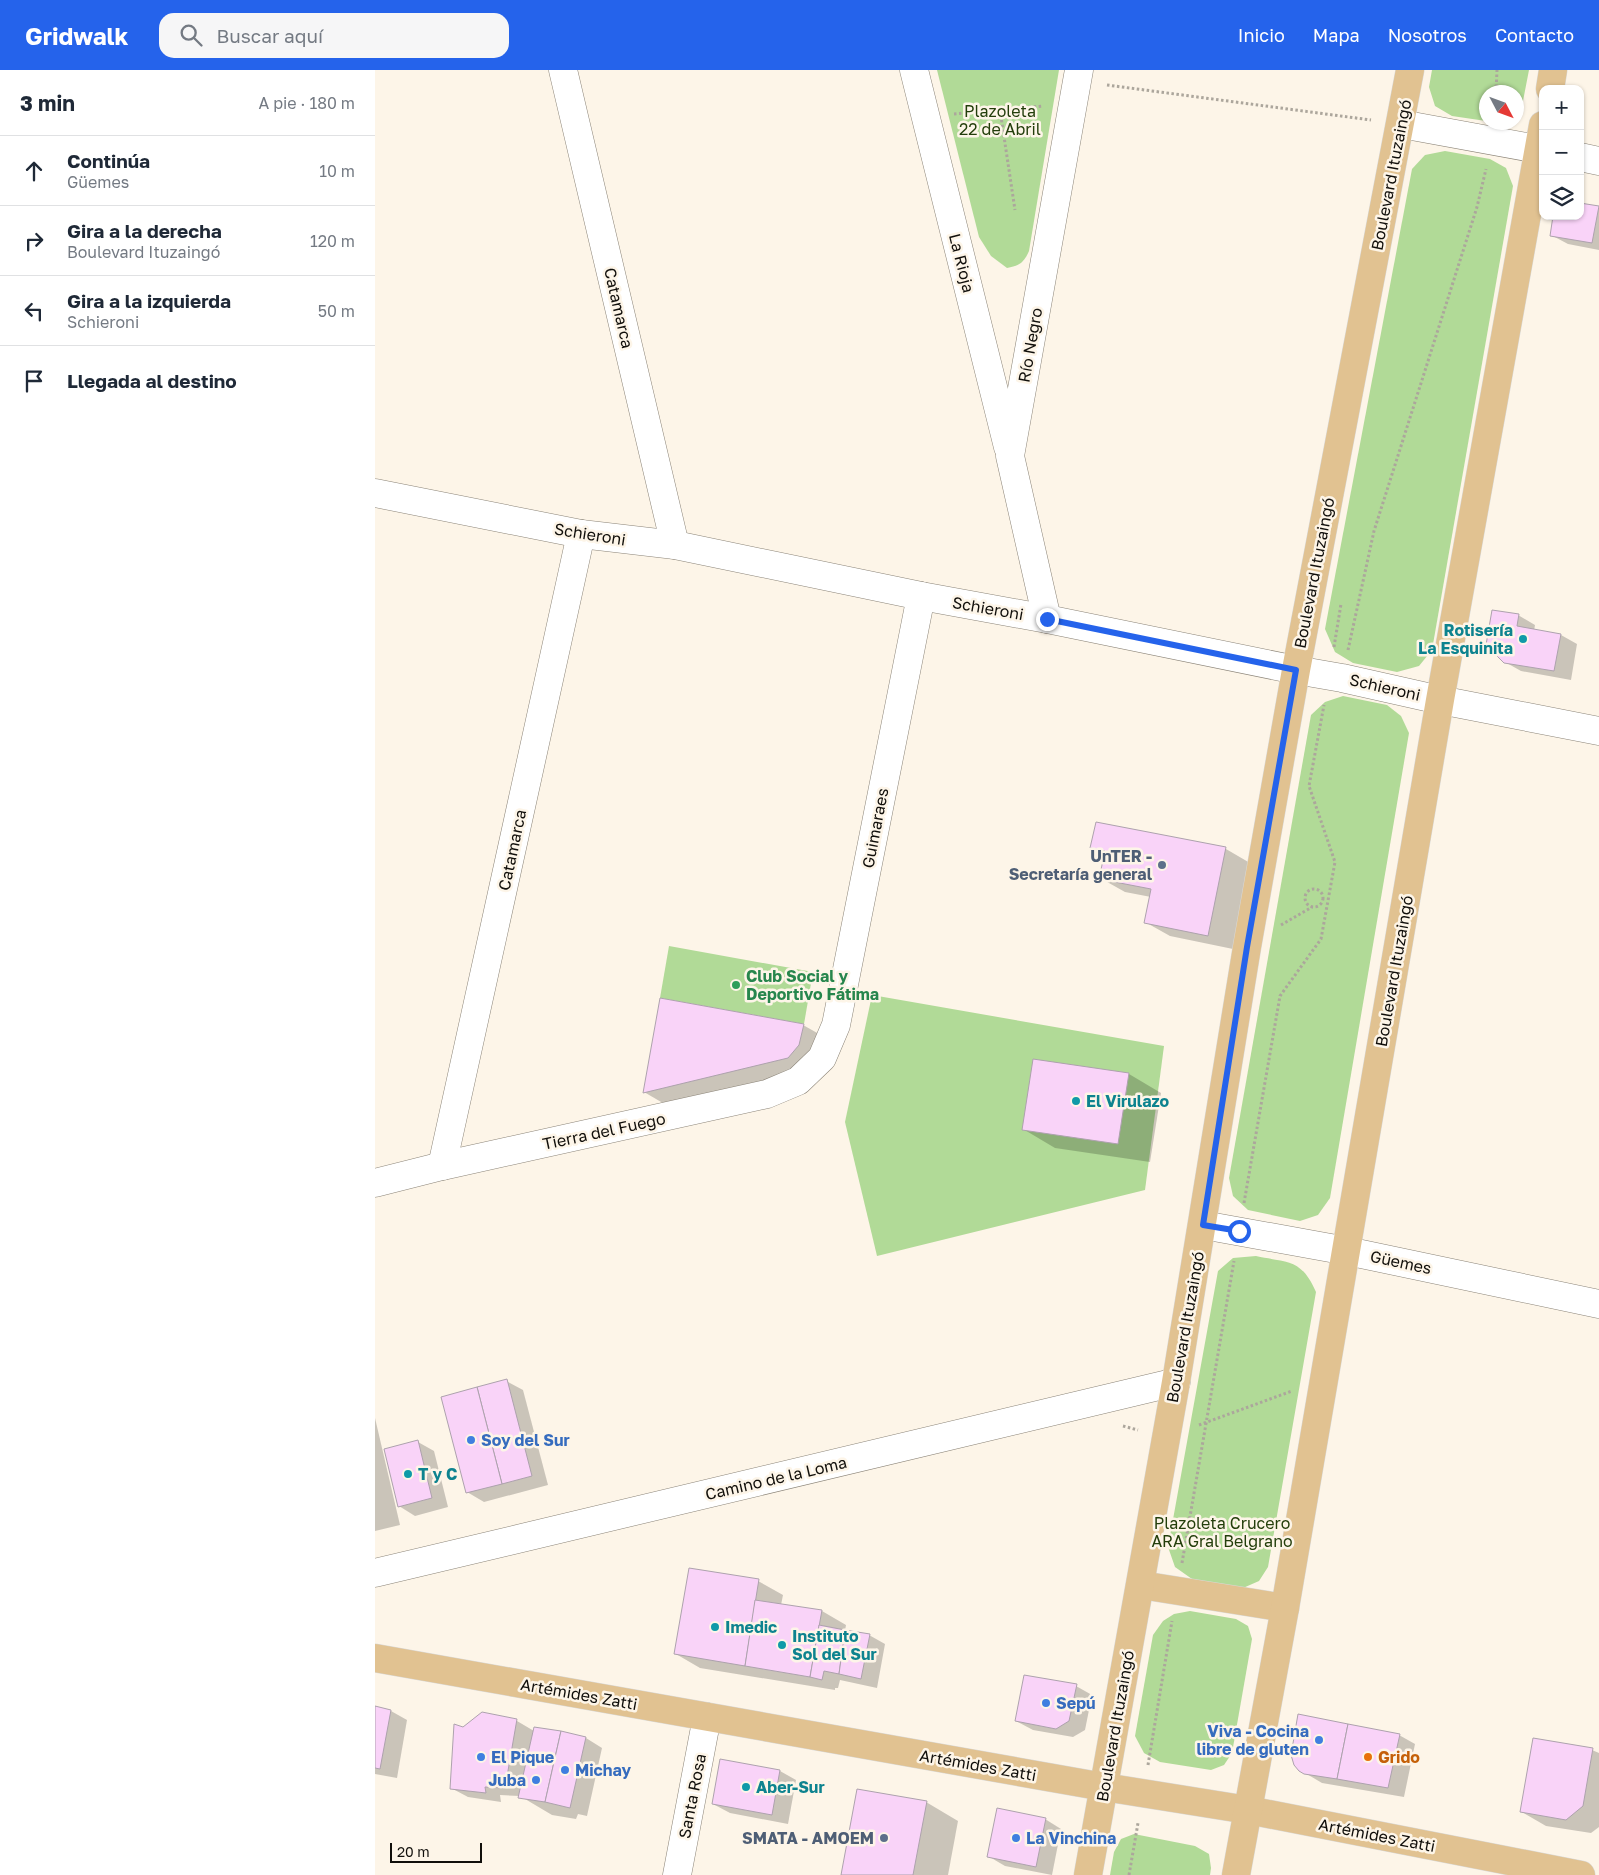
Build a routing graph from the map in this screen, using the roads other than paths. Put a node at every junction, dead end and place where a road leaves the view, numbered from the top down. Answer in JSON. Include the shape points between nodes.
{"nodes":[{"id":1,"x":563,"y":70,"type":"edge"},
{"id":2,"x":914,"y":70,"type":"edge"},
{"id":3,"x":1410,"y":70,"type":"edge"},
{"id":4,"x":1553,"y":70,"type":"edge"},
{"id":5,"x":1076,"y":85,"type":"edge"},
{"id":6,"x":1551,"y":85,"type":"edge"},
{"id":7,"x":1401,"y":124,"type":"junction"},
{"id":8,"x":1539,"y":142,"type":"edge"},
{"id":9,"x":1539,"y":153,"type":"edge"},
{"id":10,"x":1584,"y":158,"type":"edge"},
{"id":11,"x":1599,"y":161,"type":"edge"},
{"id":12,"x":1010,"y":456,"type":"junction"},
{"id":13,"x":375,"y":493,"type":"edge"},
{"id":14,"x":581,"y":534,"type":"junction"},
{"id":15,"x":675,"y":545,"type":"junction"},
{"id":16,"x":921,"y":596,"type":"junction"},
{"id":17,"x":1047,"y":619,"type":"junction"},
{"id":18,"x":1296,"y":670,"type":"junction"},
{"id":19,"x":1440,"y":700,"type":"junction"},
{"id":20,"x":1599,"y":731,"type":"edge"},
{"id":21,"x":822,"y":1058,"type":"joint"},
{"id":22,"x":442,"y":1166,"type":"junction"},
{"id":23,"x":375,"y":1183,"type":"edge"},
{"id":24,"x":1203,"y":1225,"type":"junction"},
{"id":25,"x":1347,"y":1251,"type":"junction"},
{"id":26,"x":1599,"y":1304,"type":"edge"},
{"id":27,"x":1176,"y":1382,"type":"junction"},
{"id":28,"x":375,"y":1573,"type":"edge"},
{"id":29,"x":1141,"y":1585,"type":"junction"},
{"id":30,"x":1285,"y":1608,"type":"junction"},
{"id":31,"x":375,"y":1658,"type":"edge"},
{"id":32,"x":707,"y":1717,"type":"junction"},
{"id":33,"x":1104,"y":1788,"type":"junction"},
{"id":34,"x":1248,"y":1810,"type":"junction"},
{"id":35,"x":677,"y":1875,"type":"edge"},
{"id":36,"x":1088,"y":1875,"type":"edge"},
{"id":37,"x":1236,"y":1875,"type":"edge"},
{"id":38,"x":1581,"y":1875,"type":"edge"}],
"edges":[{"from":1,"to":15,"type":"street","name":"Catamarca"},
{"from":2,"to":12,"type":"street","name":"La Rioja"},
{"from":3,"to":7,"type":"main road","name":"Boulevard Ituzaingó"},
{"from":4,"to":6,"type":"main road"},
{"from":5,"to":12,"type":"street","name":"Río Negro"},
{"from":7,"to":8,"type":"street","via":[[1493,142]]},
{"from":7,"to":18,"type":"main road","name":"Boulevard Ituzaingó"},
{"from":9,"to":19,"type":"main road","name":"Boulevard Ituzaingó"},
{"from":10,"to":11,"type":"street"},
{"from":12,"to":17,"type":"street","name":"Río Negro"},
{"from":13,"to":14,"type":"street","name":"Schieroni"},
{"from":14,"to":15,"type":"street","name":"Schieroni"},
{"from":14,"to":22,"type":"street","name":"Catamarca"},
{"from":15,"to":16,"type":"street","name":"Schieroni"},
{"from":16,"to":17,"type":"street","name":"Schieroni"},
{"from":16,"to":21,"type":"street","name":"Guimaraes","via":[[836,1025]]},
{"from":17,"to":18,"type":"street","name":"Schieroni"},
{"from":18,"to":19,"type":"street","name":"Schieroni"},
{"from":18,"to":24,"type":"main road","name":"Boulevard Ituzaingó","via":[[1247,947]]},
{"from":19,"to":20,"type":"street","name":"Schieroni"},
{"from":19,"to":25,"type":"main road","name":"Boulevard Ituzaingó"},
{"from":21,"to":22,"type":"street","name":"Tierra del Fuego","via":[[798,1082],[767,1094]]},
{"from":22,"to":23,"type":"street","name":"Tierra del Fuego"},
{"from":24,"to":25,"type":"street","name":"Güemes"},
{"from":24,"to":27,"type":"main road","name":"Boulevard Ituzaingó"},
{"from":25,"to":26,"type":"street","name":"Güemes"},
{"from":25,"to":30,"type":"main road","name":"Boulevard Ituzaingó"},
{"from":27,"to":28,"type":"street","name":"Camino de la Loma"},
{"from":27,"to":29,"type":"main road","name":"Boulevard Ituzaingó"},
{"from":29,"to":30,"type":"main road"},
{"from":29,"to":33,"type":"main road","name":"Boulevard Ituzaingó"},
{"from":30,"to":34,"type":"main road","name":"Boulevard Ituzaingó"},
{"from":31,"to":32,"type":"main road","name":"Artémides Zatti"},
{"from":32,"to":33,"type":"main road","name":"Artémides Zatti"},
{"from":32,"to":35,"type":"street","name":"Santa Rosa"},
{"from":33,"to":34,"type":"main road","name":"Artémides Zatti"},
{"from":33,"to":36,"type":"main road","name":"Boulevard Ituzaingó"},
{"from":34,"to":37,"type":"main road","name":"Boulevard Ituzaingó"},
{"from":34,"to":38,"type":"main road","name":"Artémides Zatti"}]}
